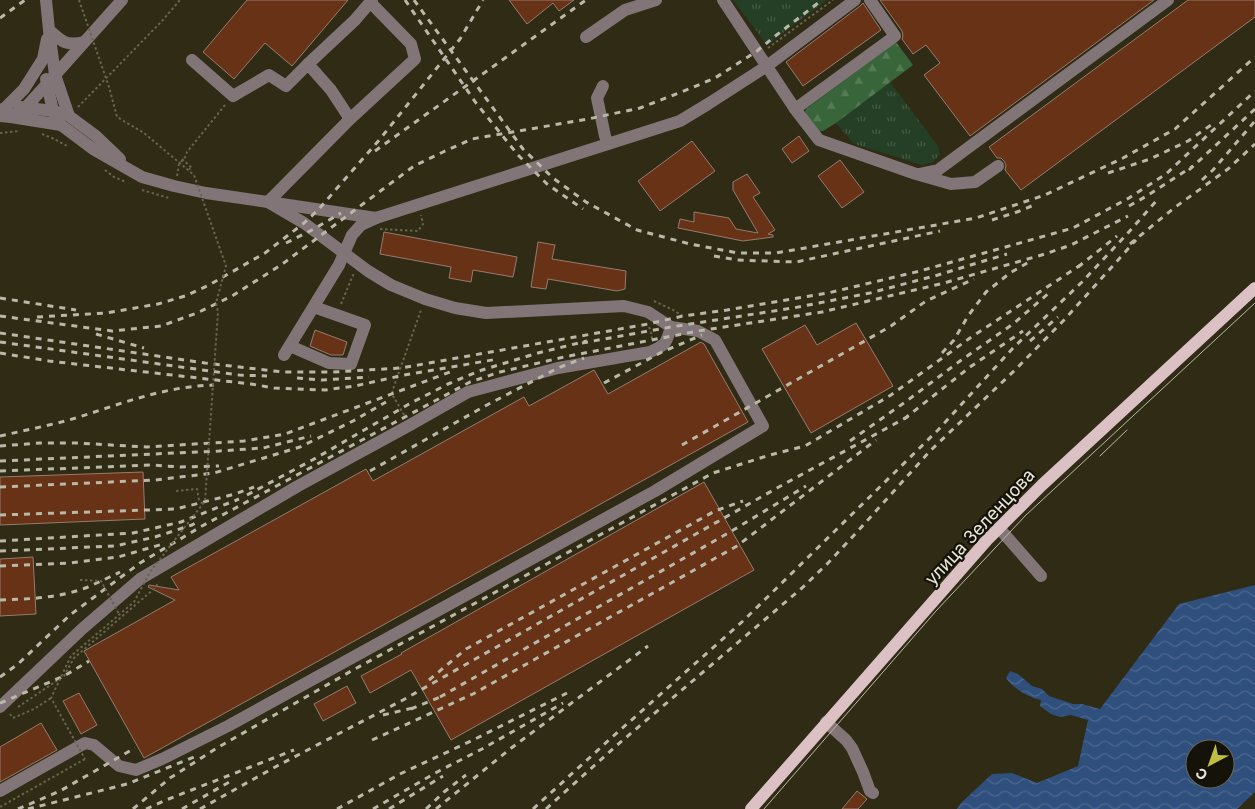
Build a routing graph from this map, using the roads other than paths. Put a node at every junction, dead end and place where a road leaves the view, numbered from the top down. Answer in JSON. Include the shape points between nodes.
{"nodes":[{"id":1,"x":46,"y":0,"type":"edge"},
{"id":2,"x":122,"y":0,"type":"edge"},
{"id":3,"x":656,"y":0,"type":"edge"},
{"id":4,"x":723,"y":0,"type":"edge"},
{"id":5,"x":855,"y":0,"type":"edge"},
{"id":6,"x":870,"y":0,"type":"edge"},
{"id":7,"x":1168,"y":0,"type":"edge"},
{"id":8,"x":371,"y":1,"type":"edge"},
{"id":9,"x":49,"y":30,"type":"junction"},
{"id":10,"x":586,"y":37,"type":"dead end"},
{"id":11,"x":84,"y":42,"type":"junction"},
{"id":12,"x":43,"y":60,"type":"junction"},
{"id":13,"x":192,"y":60,"type":"dead end"},
{"id":14,"x":308,"y":64,"type":"junction"},
{"id":15,"x":767,"y":66,"type":"junction"},
{"id":16,"x":51,"y":80,"type":"junction"},
{"id":17,"x":603,"y":86,"type":"dead end"},
{"id":18,"x":26,"y":107,"type":"junction"},
{"id":19,"x":796,"y":109,"type":"junction"},
{"id":20,"x":53,"y":111,"type":"junction"},
{"id":21,"x":4,"y":113,"type":"edge"},
{"id":22,"x":350,"y":119,"type":"junction"},
{"id":23,"x":65,"y":120,"type":"junction"},
{"id":24,"x":608,"y":144,"type":"junction"},
{"id":25,"x":998,"y":166,"type":"dead end"},
{"id":26,"x":916,"y":174,"type":"junction"},
{"id":27,"x":268,"y":202,"type":"junction"},
{"id":28,"x":375,"y":223,"type":"junction"},
{"id":29,"x":344,"y":254,"type":"junction"},
{"id":30,"x":1255,"y":288,"type":"edge"},
{"id":31,"x":314,"y":307,"type":"junction"},
{"id":32,"x":671,"y":327,"type":"junction"},
{"id":33,"x":1000,"y":528,"type":"junction"},
{"id":34,"x":1041,"y":576,"type":"dead end"},
{"id":35,"x":5,"y":710,"type":"edge"},
{"id":36,"x":826,"y":722,"type":"junction"},
{"id":37,"x":0,"y":791,"type":"edge"},
{"id":38,"x":873,"y":794,"type":"dead end"},
{"id":39,"x":751,"y":809,"type":"edge"}],
"edges":[{"from":1,"to":9,"type":"lane"},
{"from":2,"to":11,"type":"lane"},
{"from":3,"to":10,"type":"lane","via":[[625,10]]},
{"from":4,"to":15,"type":"lane"},
{"from":5,"to":15,"type":"lane"},
{"from":6,"to":19,"type":"lane","via":[[895,36]]},
{"from":7,"to":26,"type":"lane","via":[[938,170]]},
{"from":8,"to":14,"type":"lane"},
{"from":8,"to":22,"type":"lane","via":[[411,44],[415,59]]},
{"from":9,"to":11,"type":"lane","via":[[60,40],[73,45]]},
{"from":9,"to":12,"type":"lane"},
{"from":9,"to":16,"type":"lane"},
{"from":11,"to":16,"type":"lane"},
{"from":12,"to":16,"type":"lane"},
{"from":12,"to":21,"type":"lane"},
{"from":13,"to":14,"type":"lane","via":[[233,96],[269,75],[286,86]]},
{"from":14,"to":22,"type":"lane","via":[[332,90]]},
{"from":15,"to":19,"type":"lane"},
{"from":15,"to":24,"type":"lane","via":[[680,121]]},
{"from":16,"to":18,"type":"lane"},
{"from":16,"to":20,"type":"lane"},
{"from":16,"to":23,"type":"lane"},
{"from":17,"to":24,"type":"lane","via":[[597,98]]},
{"from":18,"to":20,"type":"lane"},
{"from":18,"to":21,"type":"lane"},
{"from":19,"to":26,"type":"lane","via":[[819,140]]},
{"from":20,"to":23,"type":"lane"},
{"from":21,"to":23,"type":"lane"},
{"from":22,"to":27,"type":"lane"},
{"from":23,"to":27,"type":"lane","via":[[93,149],[131,178],[142,177],[206,193]]},
{"from":24,"to":28,"type":"lane"},
{"from":25,"to":26,"type":"lane","via":[[974,182],[951,184]]},
{"from":27,"to":28,"type":"lane"},
{"from":27,"to":29,"type":"lane","via":[[304,223]]},
{"from":28,"to":29,"type":"lane","via":[[361,225],[352,235]]},
{"from":29,"to":31,"type":"lane"},
{"from":29,"to":32,"type":"lane","via":[[392,285],[454,308],[486,313],[624,306],[648,312]]},
{"from":30,"to":33,"type":"main road","name":"улица Зеленцова","via":[[1042,485]]},
{"from":31,"to":31,"type":"lane","via":[[287,351],[351,364],[365,326]]},
{"from":32,"to":35,"type":"lane","via":[[663,346],[650,352],[558,368],[468,392],[298,486],[140,579],[82,629]]},
{"from":32,"to":37,"type":"lane","via":[[698,331],[715,340],[763,426],[647,496],[162,759],[136,770],[119,766],[94,744],[86,743]]},
{"from":33,"to":34,"type":"lane"},
{"from":33,"to":36,"type":"main road","name":"улица Зеленцова"},
{"from":36,"to":38,"type":"lane","via":[[852,748]]},
{"from":36,"to":39,"type":"main road","name":"улица Зеленцова"}]}
